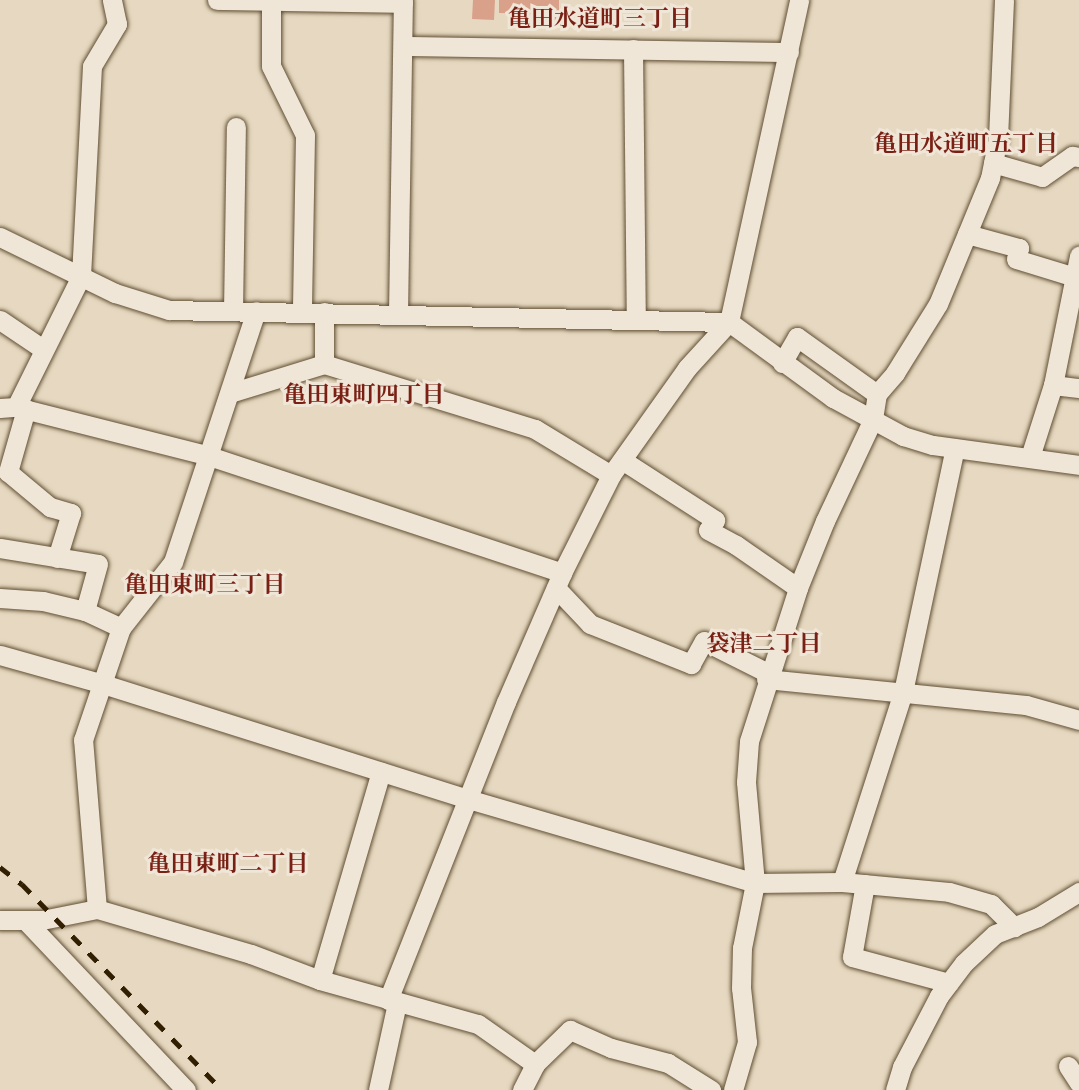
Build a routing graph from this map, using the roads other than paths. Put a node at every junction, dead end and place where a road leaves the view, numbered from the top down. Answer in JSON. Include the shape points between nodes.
{"nodes":[{"id":1,"x":112,"y":0,"type":"edge"},
{"id":2,"x":217,"y":0,"type":"edge"},
{"id":3,"x":271,"y":0,"type":"edge"},
{"id":4,"x":799,"y":0,"type":"edge"},
{"id":5,"x":1003,"y":0,"type":"edge"},
{"id":6,"x":403,"y":2,"type":"edge"},
{"id":7,"x":402,"y":46,"type":"junction"},
{"id":8,"x":633,"y":49,"type":"junction"},
{"id":9,"x":789,"y":52,"type":"junction"},
{"id":10,"x":236,"y":127,"type":"dead end"},
{"id":11,"x":1079,"y":157,"type":"edge"},
{"id":12,"x":993,"y":163,"type":"junction"},
{"id":13,"x":967,"y":234,"type":"junction"},
{"id":14,"x":0,"y":237,"type":"edge"},
{"id":15,"x":1079,"y":256,"type":"edge"},
{"id":16,"x":81,"y":276,"type":"junction"},
{"id":17,"x":1075,"y":277,"type":"junction"},
{"id":18,"x":233,"y":311,"type":"junction"},
{"id":19,"x":256,"y":311,"type":"junction"},
{"id":20,"x":302,"y":312,"type":"junction"},
{"id":21,"x":324,"y":312,"type":"junction"},
{"id":22,"x":398,"y":314,"type":"junction"},
{"id":23,"x":636,"y":318,"type":"junction"},
{"id":24,"x":0,"y":320,"type":"edge"},
{"id":25,"x":729,"y":322,"type":"junction"},
{"id":26,"x":43,"y":349,"type":"junction"},
{"id":27,"x":782,"y":363,"type":"junction"},
{"id":28,"x":324,"y":364,"type":"junction"},
{"id":29,"x":1054,"y":384,"type":"junction"},
{"id":30,"x":1079,"y":388,"type":"edge"},
{"id":31,"x":230,"y":393,"type":"junction"},
{"id":32,"x":877,"y":394,"type":"junction"},
{"id":33,"x":14,"y":408,"type":"edge"},
{"id":34,"x":873,"y":419,"type":"junction"},
{"id":35,"x":955,"y":448,"type":"junction"},
{"id":36,"x":209,"y":457,"type":"junction"},
{"id":37,"x":1030,"y":457,"type":"junction"},
{"id":38,"x":1079,"y":465,"type":"edge"},
{"id":39,"x":616,"y":467,"type":"junction"},
{"id":40,"x":0,"y":548,"type":"edge"},
{"id":41,"x":57,"y":558,"type":"junction"},
{"id":42,"x":559,"y":580,"type":"junction"},
{"id":43,"x":798,"y":588,"type":"junction"},
{"id":44,"x":0,"y":598,"type":"edge"},
{"id":45,"x":85,"y":611,"type":"junction"},
{"id":46,"x":121,"y":628,"type":"junction"},
{"id":47,"x":0,"y":655,"type":"edge"},
{"id":48,"x":767,"y":676,"type":"junction"},
{"id":49,"x":103,"y":684,"type":"junction"},
{"id":50,"x":904,"y":692,"type":"junction"},
{"id":51,"x":1079,"y":720,"type":"edge"},
{"id":52,"x":381,"y":772,"type":"junction"},
{"id":53,"x":468,"y":799,"type":"junction"},
{"id":54,"x":842,"y":882,"type":"junction"},
{"id":55,"x":755,"y":883,"type":"junction"},
{"id":56,"x":865,"y":884,"type":"junction"},
{"id":57,"x":1079,"y":892,"type":"edge"},
{"id":58,"x":97,"y":909,"type":"junction"},
{"id":59,"x":26,"y":921,"type":"junction"},
{"id":60,"x":2,"y":925,"type":"edge"},
{"id":61,"x":1014,"y":927,"type":"junction"},
{"id":62,"x":320,"y":980,"type":"junction"},
{"id":63,"x":949,"y":983,"type":"junction"},
{"id":64,"x":393,"y":1002,"type":"junction"},
{"id":65,"x":535,"y":1064,"type":"junction"},
{"id":66,"x":1068,"y":1066,"type":"dead end"},
{"id":67,"x":1079,"y":1083,"type":"edge"},
{"id":68,"x":186,"y":1090,"type":"edge"},
{"id":69,"x":378,"y":1090,"type":"edge"},
{"id":70,"x":523,"y":1090,"type":"edge"},
{"id":71,"x":711,"y":1090,"type":"edge"},
{"id":72,"x":733,"y":1090,"type":"edge"},
{"id":73,"x":895,"y":1090,"type":"edge"}],
"edges":[{"from":1,"to":16,"type":"street","via":[[117,24],[92,66]]},
{"from":2,"to":3,"type":"street"},
{"from":3,"to":6,"type":"street"},
{"from":3,"to":20,"type":"street","via":[[271,66],[305,135]]},
{"from":4,"to":9,"type":"street"},
{"from":5,"to":12,"type":"street"},
{"from":6,"to":7,"type":"street"},
{"from":7,"to":8,"type":"street"},
{"from":7,"to":22,"type":"street"},
{"from":8,"to":9,"type":"street"},
{"from":8,"to":23,"type":"street"},
{"from":9,"to":25,"type":"street"},
{"from":10,"to":18,"type":"street"},
{"from":11,"to":12,"type":"street","via":[[1072,156],[1042,177]]},
{"from":12,"to":13,"type":"street"},
{"from":13,"to":17,"type":"street","via":[[1019,248],[1016,259]]},
{"from":13,"to":32,"type":"street","via":[[938,304]]},
{"from":14,"to":16,"type":"street"},
{"from":15,"to":17,"type":"street"},
{"from":16,"to":18,"type":"street","via":[[114,293],[169,310]]},
{"from":16,"to":26,"type":"street"},
{"from":17,"to":29,"type":"street"},
{"from":18,"to":19,"type":"street"},
{"from":19,"to":20,"type":"street"},
{"from":19,"to":31,"type":"street"},
{"from":20,"to":21,"type":"street"},
{"from":21,"to":22,"type":"street"},
{"from":21,"to":28,"type":"street"},
{"from":22,"to":23,"type":"street"},
{"from":23,"to":25,"type":"street"},
{"from":24,"to":26,"type":"street"},
{"from":25,"to":27,"type":"street"},
{"from":25,"to":39,"type":"street","via":[[687,368]]},
{"from":26,"to":33,"type":"street"},
{"from":27,"to":32,"type":"street","via":[[797,337]]},
{"from":27,"to":34,"type":"street"},
{"from":28,"to":31,"type":"street"},
{"from":28,"to":39,"type":"street","via":[[535,429]]},
{"from":29,"to":30,"type":"street"},
{"from":29,"to":37,"type":"street"},
{"from":31,"to":36,"type":"street"},
{"from":32,"to":34,"type":"street"},
{"from":33,"to":36,"type":"street"},
{"from":33,"to":41,"type":"street","via":[[8,472],[50,507],[71,513]]},
{"from":34,"to":35,"type":"street","via":[[903,436]]},
{"from":34,"to":43,"type":"street"},
{"from":35,"to":37,"type":"street"},
{"from":35,"to":50,"type":"street"},
{"from":36,"to":42,"type":"street"},
{"from":36,"to":46,"type":"street","via":[[173,562]]},
{"from":37,"to":38,"type":"street"},
{"from":39,"to":42,"type":"street"},
{"from":39,"to":43,"type":"street","via":[[715,520],[708,530]]},
{"from":40,"to":41,"type":"street"},
{"from":41,"to":45,"type":"street","via":[[98,564]]},
{"from":42,"to":48,"type":"street","via":[[590,624],[691,663],[704,641]]},
{"from":42,"to":53,"type":"street"},
{"from":43,"to":48,"type":"street"},
{"from":44,"to":45,"type":"street","via":[[43,601]]},
{"from":45,"to":46,"type":"street"},
{"from":46,"to":49,"type":"street"},
{"from":47,"to":49,"type":"street"},
{"from":48,"to":50,"type":"street"},
{"from":48,"to":55,"type":"street","via":[[748,741],[746,782]]},
{"from":49,"to":52,"type":"street"},
{"from":49,"to":58,"type":"street","via":[[83,740]]},
{"from":50,"to":51,"type":"street","via":[[1027,705]]},
{"from":50,"to":54,"type":"street"},
{"from":52,"to":53,"type":"street"},
{"from":52,"to":62,"type":"street"},
{"from":53,"to":55,"type":"street"},
{"from":53,"to":64,"type":"street"},
{"from":54,"to":55,"type":"street"},
{"from":54,"to":56,"type":"street"},
{"from":55,"to":72,"type":"street","via":[[742,948],[747,1042]]},
{"from":56,"to":61,"type":"street","via":[[949,892],[991,904]]},
{"from":56,"to":63,"type":"street","via":[[852,957]]},
{"from":57,"to":61,"type":"street"},
{"from":58,"to":59,"type":"street"},
{"from":58,"to":62,"type":"street","via":[[251,954]]},
{"from":59,"to":60,"type":"street"},
{"from":59,"to":68,"type":"street"},
{"from":61,"to":63,"type":"street","via":[[995,934]]},
{"from":62,"to":64,"type":"street"},
{"from":63,"to":73,"type":"street","via":[[902,1067]]},
{"from":64,"to":65,"type":"street","via":[[478,1024]]},
{"from":64,"to":69,"type":"street"},
{"from":65,"to":70,"type":"street"},
{"from":65,"to":71,"type":"street","via":[[570,1030],[611,1048],[668,1063]]},
{"from":66,"to":67,"type":"street"}]}
